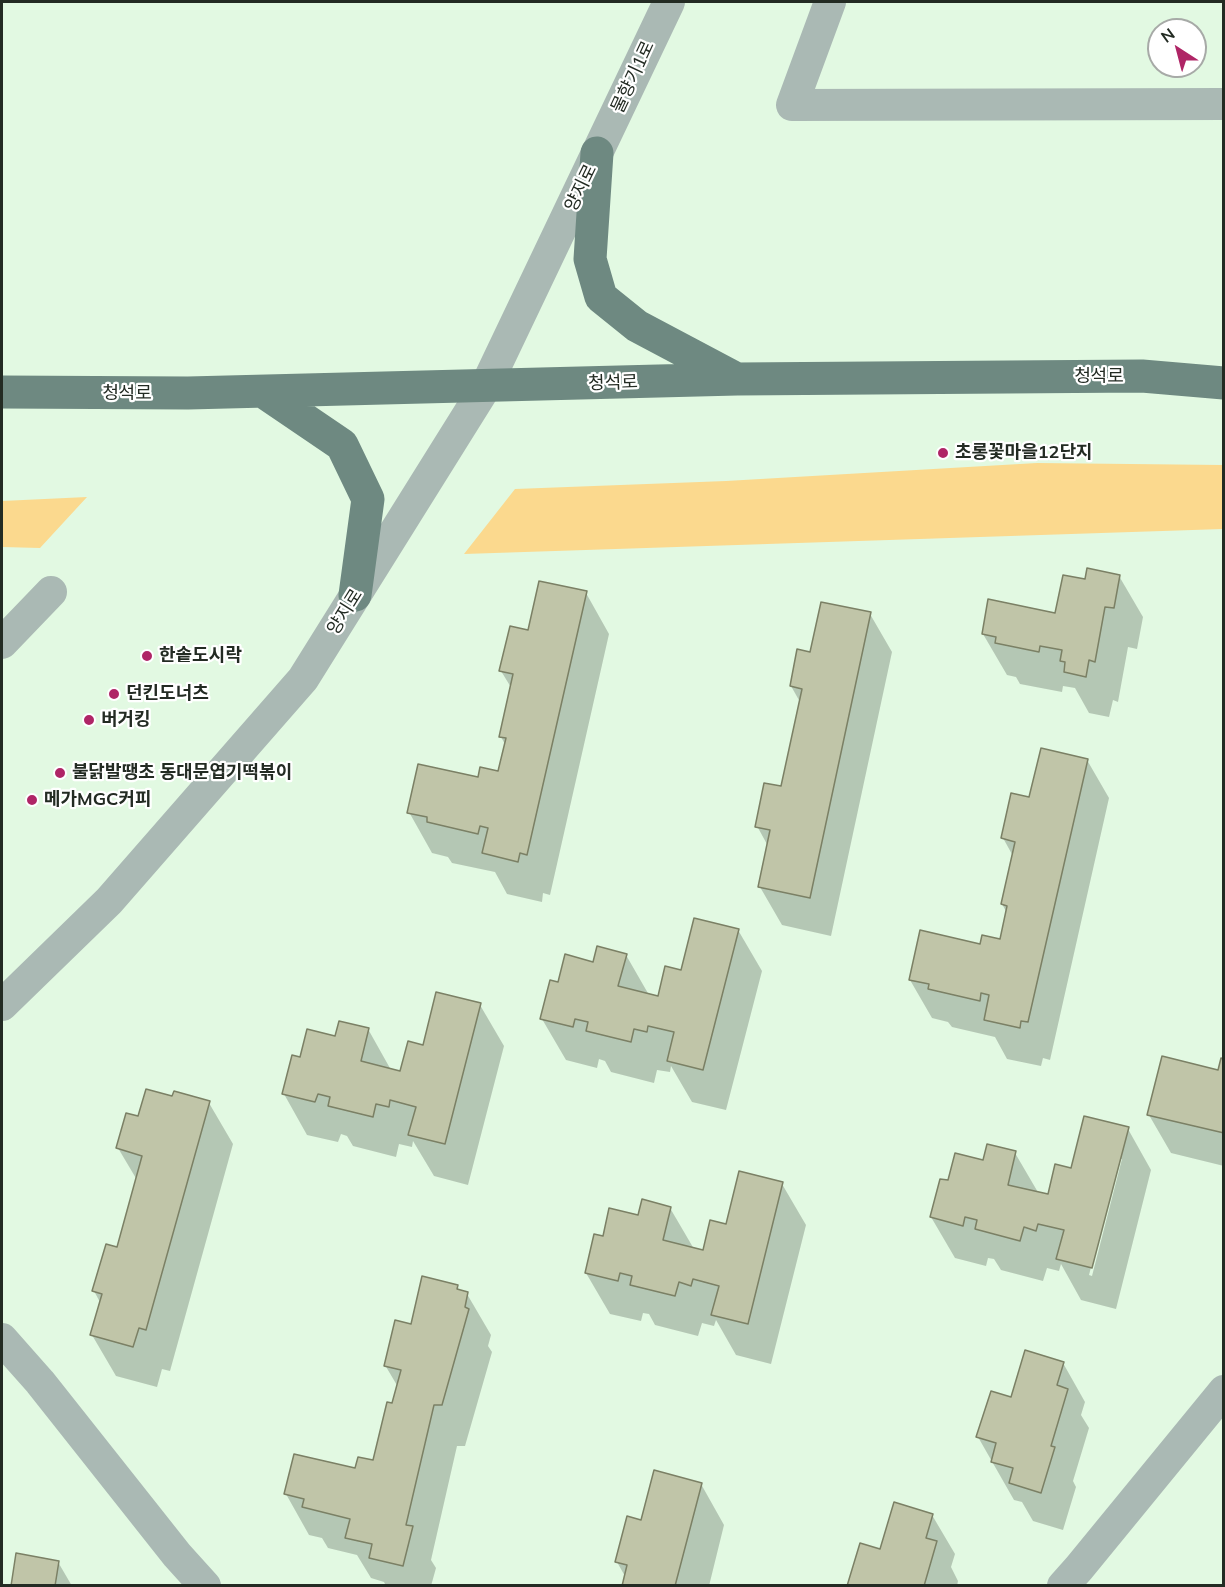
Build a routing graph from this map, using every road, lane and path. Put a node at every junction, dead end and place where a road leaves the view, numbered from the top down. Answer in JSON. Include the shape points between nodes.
{"nodes":[{"id":1,"x":669,"y":2,"type":"edge"},
{"id":2,"x":830,"y":2,"type":"edge"},
{"id":3,"x":1224,"y":104,"type":"edge"},
{"id":4,"x":597,"y":153,"type":"junction"},
{"id":5,"x":737,"y":379,"type":"junction"},
{"id":6,"x":1224,"y":384,"type":"edge"},
{"id":7,"x":486,"y":387,"type":"junction"},
{"id":8,"x":2,"y":392,"type":"edge"},
{"id":9,"x":264,"y":392,"type":"junction"},
{"id":10,"x":51,"y":592,"type":"dead end"},
{"id":11,"x":355,"y":595,"type":"junction"},
{"id":12,"x":2,"y":643,"type":"edge"},
{"id":13,"x":2,"y":1005,"type":"edge"},
{"id":14,"x":2,"y":1339,"type":"edge"},
{"id":15,"x":1224,"y":1391,"type":"edge"},
{"id":16,"x":205,"y":1586,"type":"edge"},
{"id":17,"x":1062,"y":1586,"type":"edge"}],
"edges":[{"from":1,"to":4,"type":"street","name":"물향기1로"},
{"from":2,"to":3,"type":"street","via":[[792,105]]},
{"from":4,"to":5,"type":"main road","via":[[590,259],[601,297],[637,326]]},
{"from":4,"to":7,"type":"street","name":"양지로"},
{"from":5,"to":6,"type":"main road","name":"청석로","via":[[1142,376]]},
{"from":5,"to":7,"type":"main road","name":"청석로"},
{"from":7,"to":9,"type":"main road","name":"청석로"},
{"from":7,"to":11,"type":"street","name":"양지로"},
{"from":8,"to":9,"type":"main road","name":"청석로"},
{"from":9,"to":11,"type":"main road","via":[[342,445],[368,499]]},
{"from":10,"to":12,"type":"street"},
{"from":11,"to":13,"type":"street","name":"양지로","via":[[303,679],[110,901]]},
{"from":14,"to":16,"type":"street"},
{"from":15,"to":17,"type":"street"}]}
